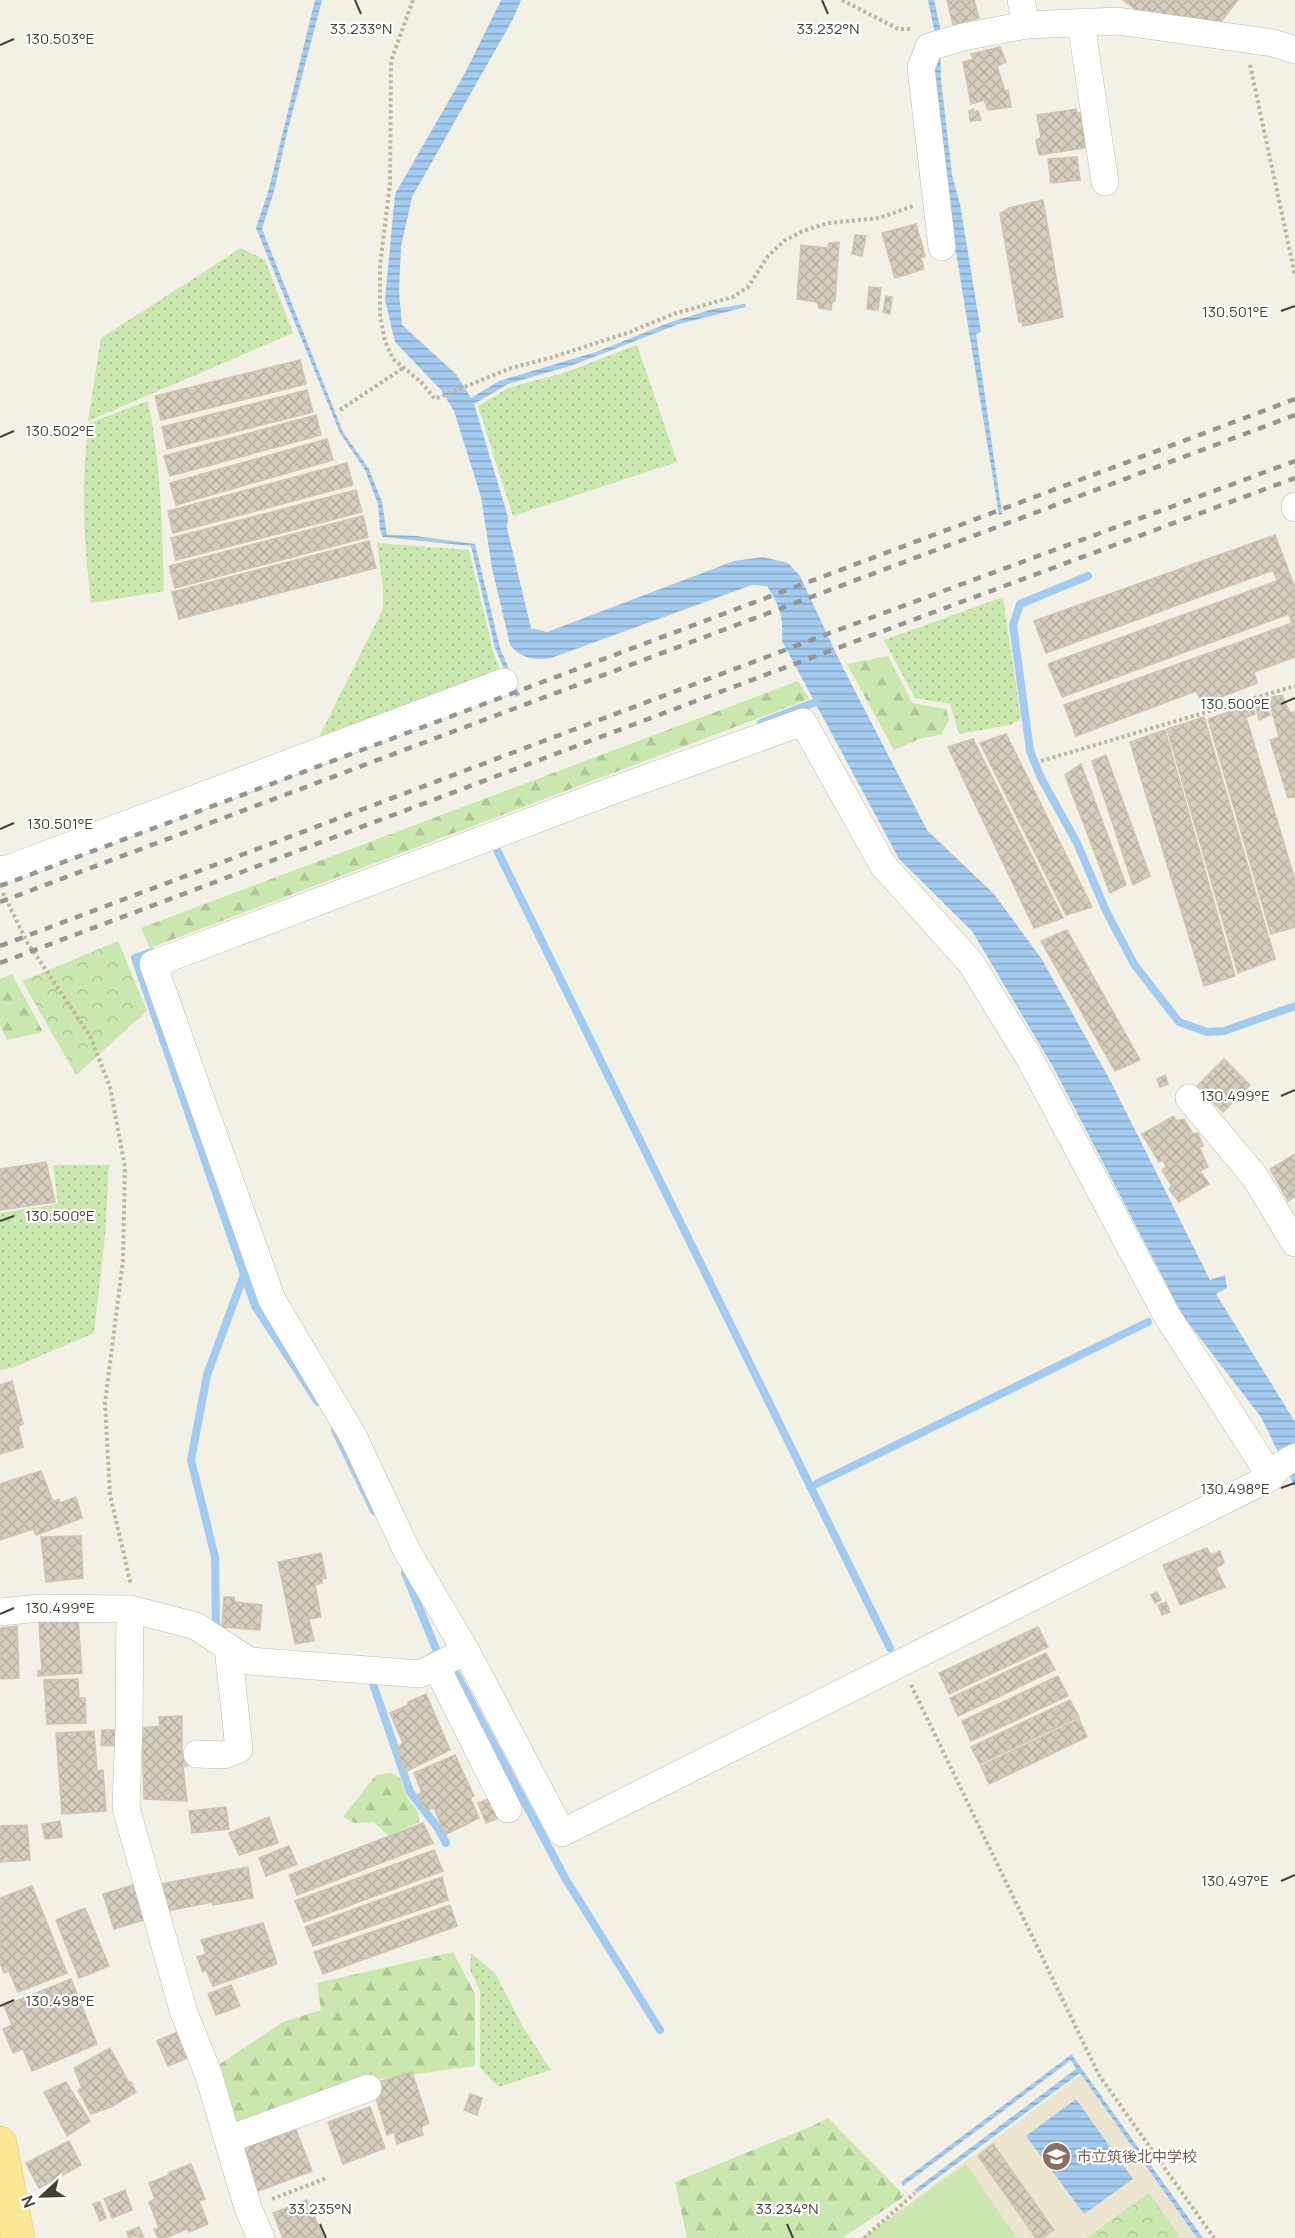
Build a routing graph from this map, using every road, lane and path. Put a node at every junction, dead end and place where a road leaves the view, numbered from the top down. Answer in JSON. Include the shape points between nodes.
{"nodes":[{"id":1,"x":413,"y":0,"type":"edge"},
{"id":2,"x":842,"y":0,"type":"edge"},
{"id":3,"x":1024,"y":13,"type":"edge"},
{"id":4,"x":1081,"y":23,"type":"junction"},
{"id":5,"x":1244,"y":39,"type":"junction"},
{"id":6,"x":931,"y":46,"type":"junction"},
{"id":7,"x":1295,"y":50,"type":"edge"},
{"id":8,"x":1105,"y":182,"type":"dead end"},
{"id":9,"x":936,"y":197,"type":"junction"},
{"id":10,"x":942,"y":247,"type":"dead end"},
{"id":11,"x":1295,"y":275,"type":"edge"},
{"id":12,"x":402,"y":368,"type":"junction"},
{"id":13,"x":340,"y":410,"type":"dead end"},
{"id":14,"x":504,"y":682,"type":"dead end"},
{"id":15,"x":1295,"y":686,"type":"edge"},
{"id":16,"x":1041,"y":762,"type":"dead end"},
{"id":17,"x":0,"y":869,"type":"edge"},
{"id":18,"x":0,"y":887,"type":"edge"},
{"id":19,"x":1189,"y":1098,"type":"dead end"},
{"id":20,"x":1295,"y":1243,"type":"edge"},
{"id":21,"x":1295,"y":1457,"type":"edge"},
{"id":22,"x":1271,"y":1477,"type":"junction"},
{"id":23,"x":130,"y":1609,"type":"junction"},
{"id":24,"x":0,"y":1612,"type":"edge"},
{"id":25,"x":228,"y":1647,"type":"junction"},
{"id":26,"x":466,"y":1651,"type":"junction"},
{"id":27,"x":901,"y":1663,"type":"junction"},
{"id":28,"x":436,"y":1666,"type":"junction"},
{"id":29,"x":197,"y":1754,"type":"dead end"},
{"id":30,"x":508,"y":1809,"type":"dead end"},
{"id":31,"x":368,"y":2088,"type":"dead end"},
{"id":32,"x":229,"y":2139,"type":"junction"},
{"id":33,"x":0,"y":2143,"type":"edge"},
{"id":34,"x":327,"y":2178,"type":"dead end"},
{"id":35,"x":915,"y":2193,"type":"dead end"},
{"id":36,"x":248,"y":2208,"type":"junction"},
{"id":37,"x":18,"y":2238,"type":"edge"},
{"id":38,"x":261,"y":2238,"type":"edge"},
{"id":39,"x":864,"y":2238,"type":"edge"},
{"id":40,"x":1214,"y":2238,"type":"edge"}],
"edges":[{"from":1,"to":12,"type":"path","via":[[391,61],[390,184],[380,265],[380,317],[393,358]]},
{"from":2,"to":6,"type":"path","via":[[898,29],[926,28]]},
{"from":3,"to":4,"type":"street"},
{"from":3,"to":6,"type":"street"},
{"from":4,"to":5,"type":"street","via":[[1118,21]]},
{"from":4,"to":8,"type":"street"},
{"from":5,"to":7,"type":"street"},
{"from":5,"to":11,"type":"path"},
{"from":6,"to":9,"type":"street","via":[[921,68]]},
{"from":9,"to":10,"type":"street"},
{"from":9,"to":12,"type":"path","via":[[879,218],[828,223],[803,231],[768,256],[748,287],[733,297],[511,368],[435,399]]},
{"from":12,"to":13,"type":"path"},
{"from":14,"to":17,"type":"street"},
{"from":15,"to":16,"type":"path"},
{"from":18,"to":23,"type":"path","via":[[27,942],[90,1036],[110,1087],[125,1167],[123,1260],[105,1403],[110,1495],[133,1594]]},
{"from":19,"to":20,"type":"street","via":[[1255,1177]]},
{"from":21,"to":22,"type":"street","via":[[1278,1467]]},
{"from":22,"to":26,"type":"street","via":[[1166,1314],[1030,1059],[977,972],[883,865],[803,722],[153,964],[272,1300],[353,1436],[407,1551]]},
{"from":22,"to":27,"type":"street"},
{"from":23,"to":24,"type":"street","via":[[39,1608]]},
{"from":23,"to":25,"type":"street","via":[[196,1626]]},
{"from":23,"to":32,"type":"street","via":[[126,1808],[184,2013]]},
{"from":25,"to":28,"type":"street","via":[[249,1661],[420,1674]]},
{"from":25,"to":29,"type":"street","via":[[239,1749],[224,1755]]},
{"from":26,"to":27,"type":"street","via":[[562,1833]]},
{"from":26,"to":28,"type":"street"},
{"from":27,"to":40,"type":"path","via":[[1099,2075]]},
{"from":28,"to":30,"type":"street"},
{"from":31,"to":32,"type":"street"},
{"from":32,"to":36,"type":"street"},
{"from":33,"to":37,"type":"main road"},
{"from":34,"to":36,"type":"path"},
{"from":35,"to":39,"type":"path"},
{"from":36,"to":38,"type":"street"}]}
